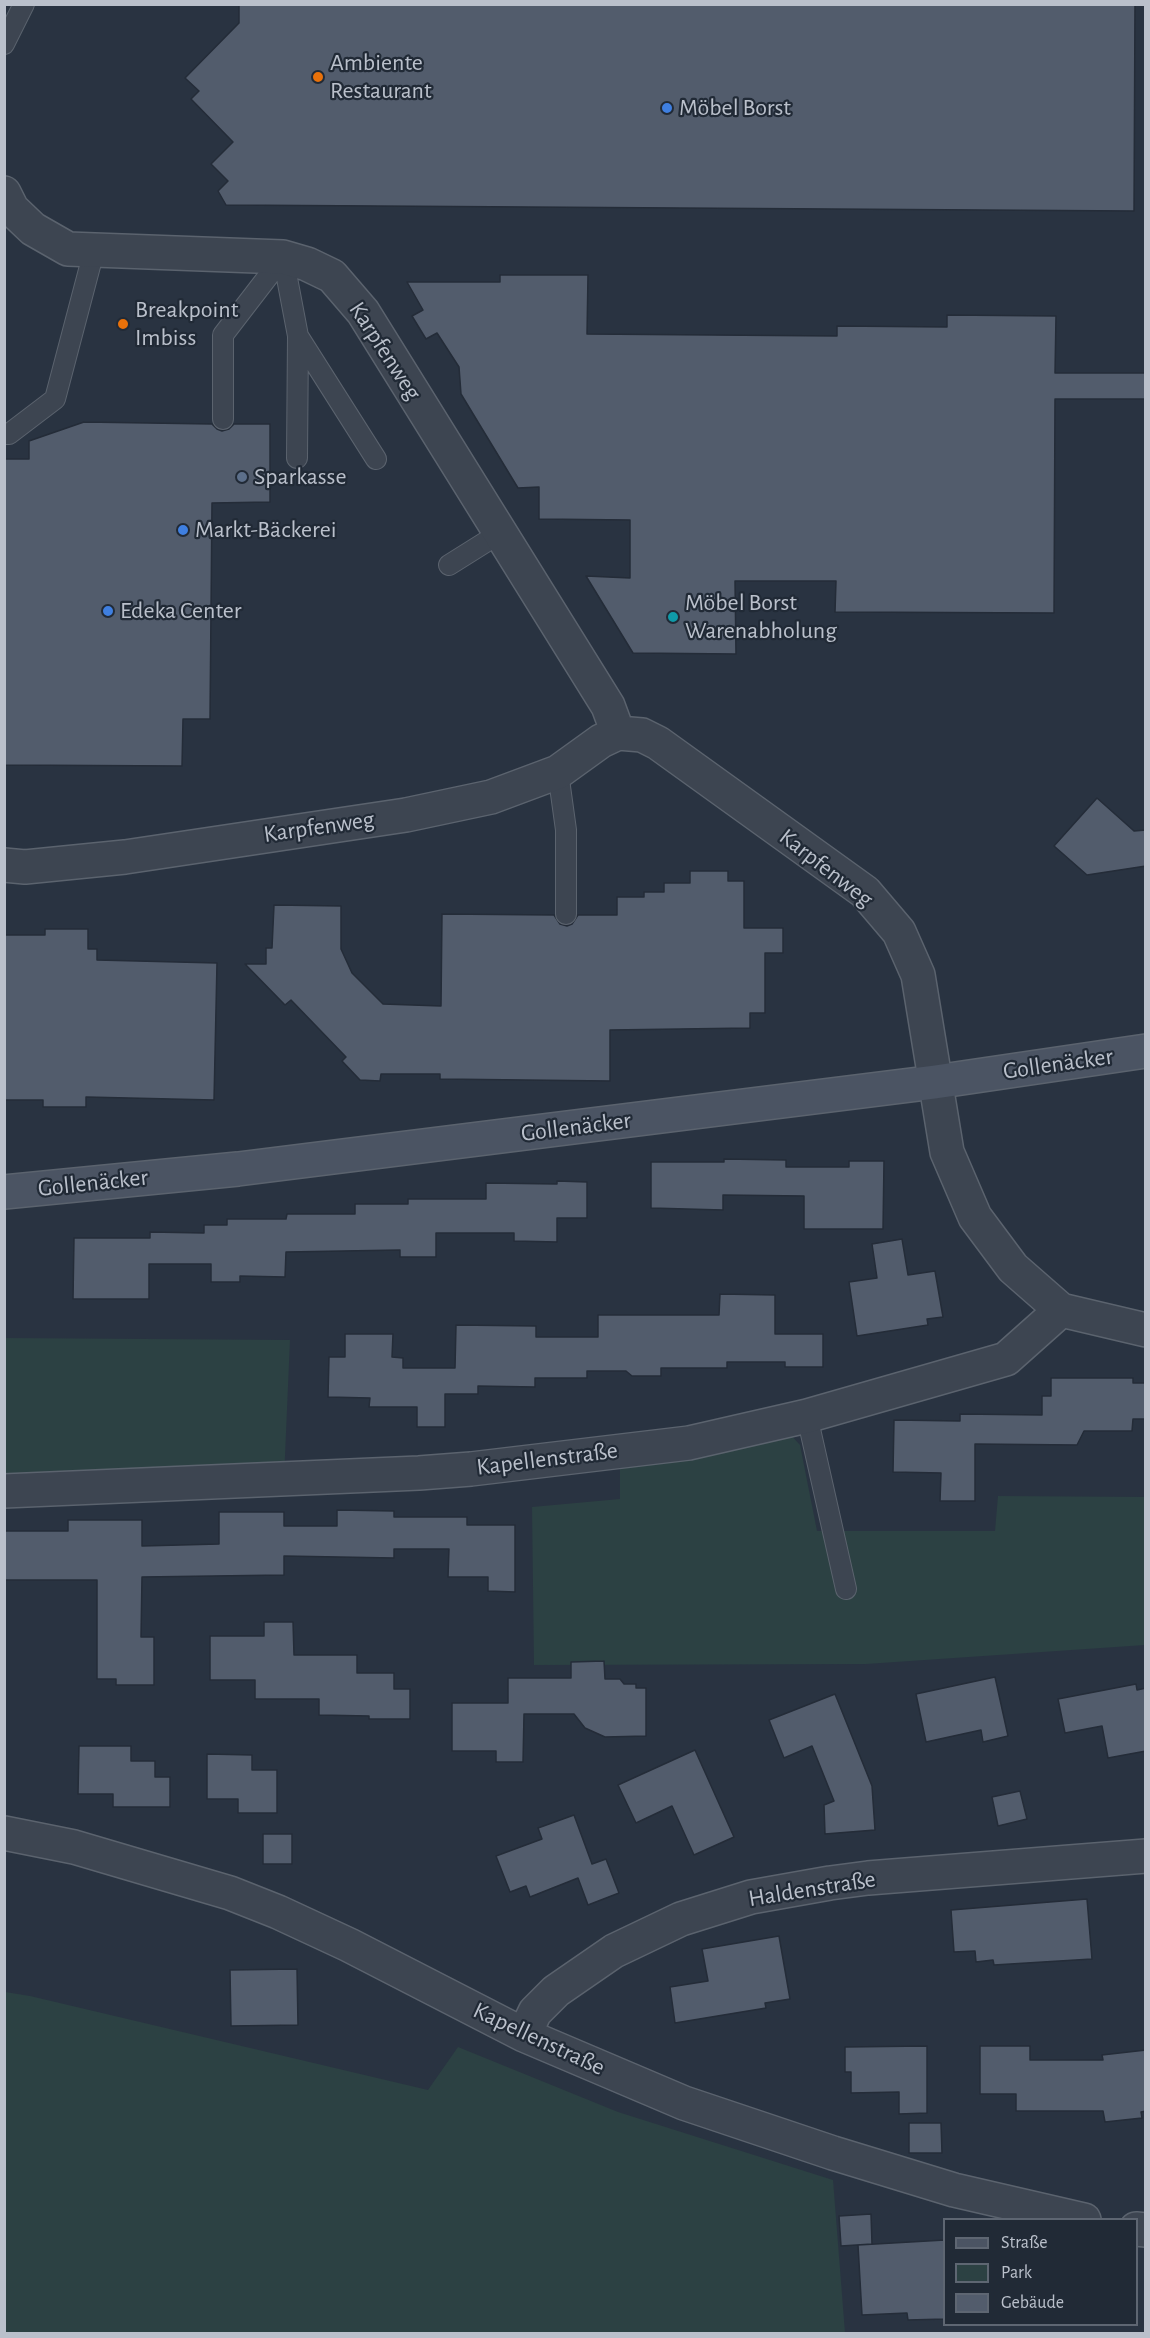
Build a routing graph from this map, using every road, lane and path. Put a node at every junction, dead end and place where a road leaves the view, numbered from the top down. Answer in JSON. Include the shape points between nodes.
{"nodes":[{"id":1,"x":24,"y":4,"type":"edge"},
{"id":2,"x":4,"y":44,"type":"edge"},
{"id":3,"x":4,"y":193,"type":"edge"},
{"id":4,"x":94,"y":250,"type":"junction"},
{"id":5,"x":283,"y":257,"type":"junction"},
{"id":6,"x":298,"y":336,"type":"junction"},
{"id":7,"x":223,"y":419,"type":"dead end"},
{"id":8,"x":4,"y":434,"type":"edge"},
{"id":9,"x":297,"y":458,"type":"dead end"},
{"id":10,"x":376,"y":459,"type":"dead end"},
{"id":11,"x":500,"y":533,"type":"junction"},
{"id":12,"x":449,"y":565,"type":"dead end"},
{"id":13,"x":618,"y":733,"type":"junction"},
{"id":14,"x":558,"y":772,"type":"junction"},
{"id":15,"x":4,"y":865,"type":"edge"},
{"id":16,"x":566,"y":914,"type":"dead end"},
{"id":17,"x":1146,"y":1051,"type":"edge"},
{"id":18,"x":935,"y":1082,"type":"junction"},
{"id":19,"x":4,"y":1191,"type":"edge"},
{"id":20,"x":1061,"y":1310,"type":"junction"},
{"id":21,"x":1146,"y":1330,"type":"edge"},
{"id":22,"x":807,"y":1416,"type":"junction"},
{"id":23,"x":4,"y":1491,"type":"edge"},
{"id":24,"x":846,"y":1589,"type":"dead end"},
{"id":25,"x":4,"y":1833,"type":"edge"},
{"id":26,"x":1146,"y":1856,"type":"edge"},
{"id":27,"x":524,"y":2035,"type":"junction"},
{"id":28,"x":1075,"y":2218,"type":"edge"}],
"edges":[{"from":1,"to":2,"type":"lane"},
{"from":3,"to":4,"type":"street","name":"Karpfenweg","via":[[12,209],[48,239],[68,249]]},
{"from":4,"to":5,"type":"street","name":"Karpfenweg"},
{"from":4,"to":8,"type":"lane","via":[[55,399]]},
{"from":5,"to":6,"type":"lane"},
{"from":5,"to":7,"type":"lane","via":[[223,335]]},
{"from":5,"to":11,"type":"street","name":"Karpfenweg","via":[[332,276],[363,312]]},
{"from":6,"to":9,"type":"lane"},
{"from":6,"to":10,"type":"lane"},
{"from":11,"to":12,"type":"lane"},
{"from":11,"to":13,"type":"street","name":"Karpfenweg","via":[[608,706]]},
{"from":13,"to":14,"type":"street","name":"Karpfenweg"},
{"from":13,"to":18,"type":"street","name":"Karpfenweg","via":[[642,735],[658,743],[865,892],[899,932],[918,975]]},
{"from":14,"to":15,"type":"street","name":"Karpfenweg","via":[[491,797],[406,815],[104,859],[25,867]]},
{"from":14,"to":16,"type":"lane","via":[[566,830]]},
{"from":17,"to":18,"type":"street","name":"Gollenäcker"},
{"from":18,"to":19,"type":"street","name":"Gollenäcker","via":[[238,1168]]},
{"from":18,"to":20,"type":"street","name":"Karpfenweg","via":[[947,1152],[975,1216],[1013,1268]]},
{"from":20,"to":21,"type":"street"},
{"from":20,"to":22,"type":"street","name":"Kapellenstraße","via":[[1006,1359]]},
{"from":22,"to":23,"type":"street","name":"Kapellenstraße","via":[[689,1443],[471,1469]]},
{"from":22,"to":24,"type":"lane"},
{"from":25,"to":27,"type":"street","name":"Kapellenstraße","via":[[74,1846],[230,1893],[349,1945]]},
{"from":26,"to":27,"type":"street","name":"Haldenstraße","via":[[868,1878],[751,1897],[681,1918],[614,1951],[556,1990],[535,2012]]},
{"from":27,"to":28,"type":"street","name":"Kapellenstraße","via":[[684,2103],[833,2154],[954,2190]]}]}
